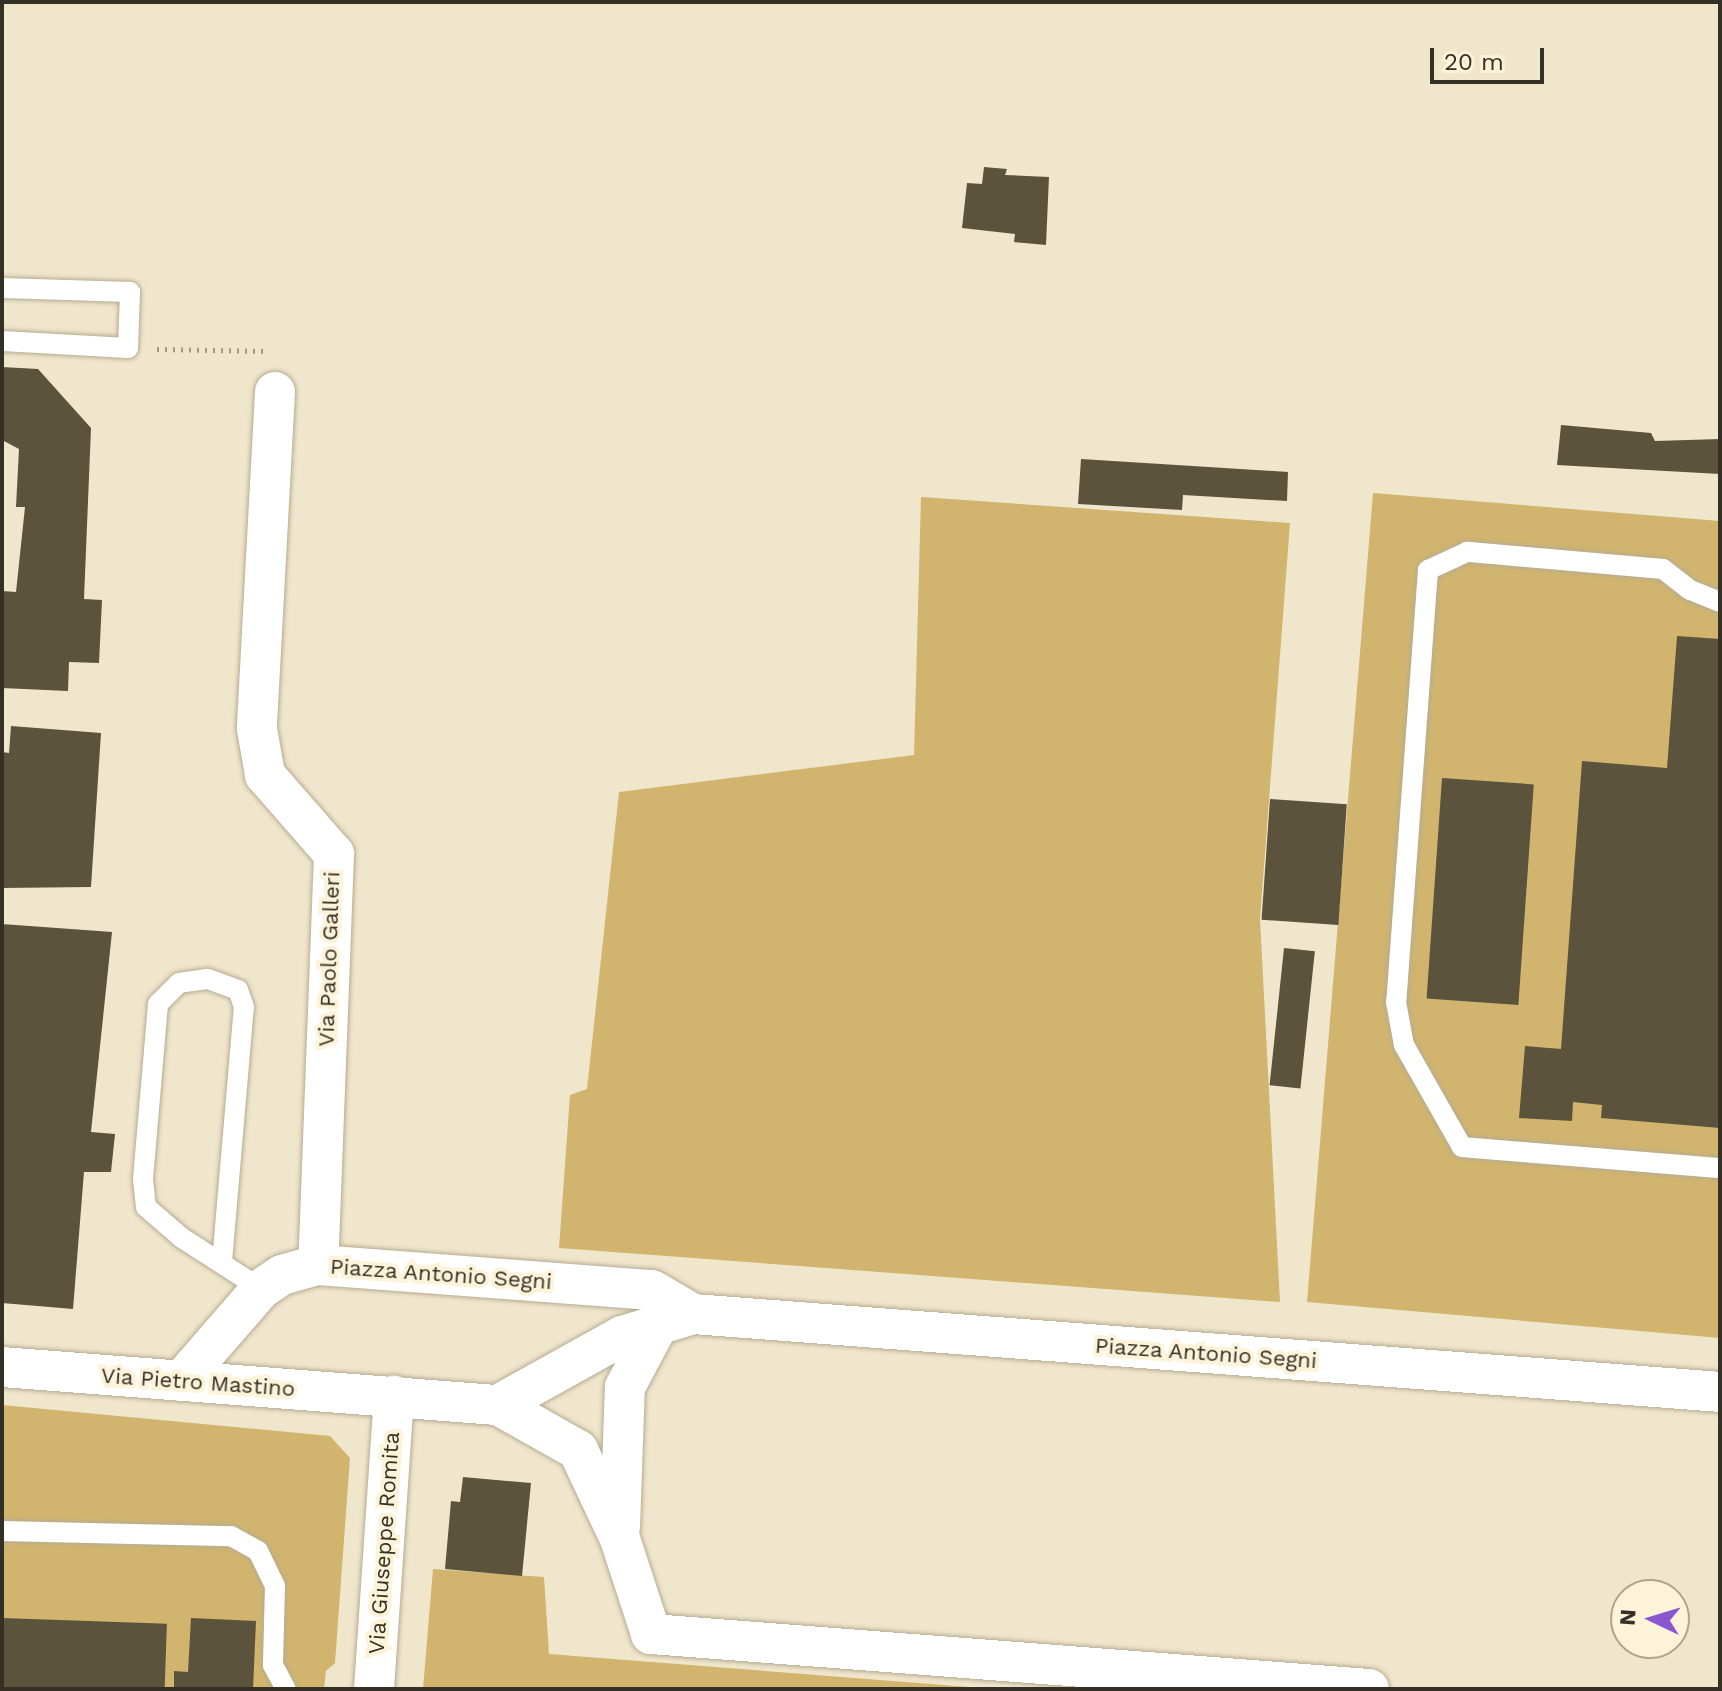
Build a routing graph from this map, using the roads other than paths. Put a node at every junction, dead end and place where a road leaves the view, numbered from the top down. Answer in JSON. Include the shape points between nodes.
{"nodes":[{"id":1,"x":2,"y":288,"type":"edge"},
{"id":2,"x":2,"y":341,"type":"edge"},
{"id":3,"x":275,"y":392,"type":"road end"},
{"id":4,"x":1720,"y":602,"type":"edge"},
{"id":5,"x":1720,"y":1168,"type":"edge"},
{"id":6,"x":222,"y":1262,"type":"junction"},
{"id":7,"x":318,"y":1265,"type":"junction"},
{"id":8,"x":261,"y":1289,"type":"junction"},
{"id":9,"x":676,"y":1319,"type":"junction"},
{"id":10,"x":2,"y":1367,"type":"edge"},
{"id":11,"x":181,"y":1381,"type":"junction"},
{"id":12,"x":1720,"y":1392,"type":"edge"},
{"id":13,"x":394,"y":1396,"type":"junction"},
{"id":14,"x":498,"y":1405,"type":"junction"},
{"id":15,"x":2,"y":1531,"type":"edge"},
{"id":16,"x":620,"y":1539,"type":"junction"},
{"id":17,"x":286,"y":1689,"type":"edge"},
{"id":18,"x":374,"y":1689,"type":"edge"},
{"id":19,"x":1369,"y":1689,"type":"edge"}],
"edges":[{"from":1,"to":2,"type":"lane","via":[[130,292],[128,348]]},
{"from":3,"to":7,"type":"street","name":"Via Paolo Galleri","via":[[257,729],[265,775],[334,854]]},
{"from":4,"to":5,"type":"lane","via":[[1690,590],[1663,569],[1467,552],[1428,570],[1396,1002],[1404,1045],[1462,1147]]},
{"from":6,"to":6,"type":"lane","via":[[146,1207],[143,1179],[158,1004],[179,983],[207,979],[238,990],[244,1007]]},
{"from":6,"to":8,"type":"lane"},
{"from":7,"to":8,"type":"street","name":"Piazza Antonio Segni","via":[[282,1275]]},
{"from":7,"to":9,"type":"street","name":"Piazza Antonio Segni","via":[[652,1290]]},
{"from":8,"to":11,"type":"street","name":"Piazza Antonio Segni"},
{"from":9,"to":12,"type":"street","name":"Piazza Antonio Segni"},
{"from":9,"to":14,"type":"street","name":"Piazza Antonio Segni","via":[[622,1336]]},
{"from":9,"to":16,"type":"street","via":[[625,1387]]},
{"from":10,"to":11,"type":"street","name":"Via Pietro Mastino"},
{"from":11,"to":13,"type":"street","name":"Via Pietro Mastino"},
{"from":13,"to":14,"type":"street"},
{"from":13,"to":18,"type":"street","name":"Via Giuseppe Romita"},
{"from":14,"to":16,"type":"street","via":[[578,1450]]},
{"from":15,"to":17,"type":"lane","via":[[231,1536],[258,1551],[275,1586],[273,1665]]},
{"from":16,"to":19,"type":"street","via":[[651,1634]]}]}
